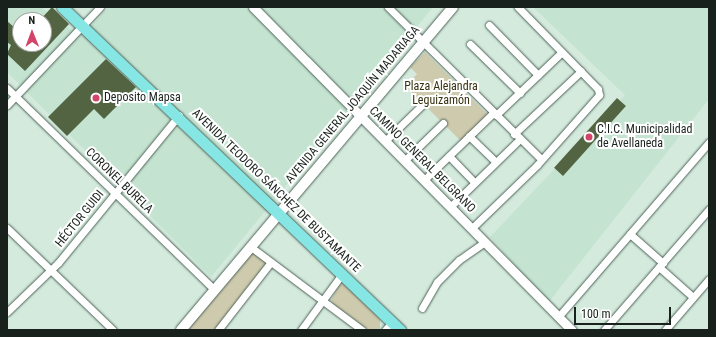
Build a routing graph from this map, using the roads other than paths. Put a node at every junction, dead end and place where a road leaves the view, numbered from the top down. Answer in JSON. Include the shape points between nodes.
{"nodes":[{"id":1,"x":62,"y":7,"type":"edge"},
{"id":2,"x":100,"y":7,"type":"edge"},
{"id":3,"x":253,"y":7,"type":"edge"},
{"id":4,"x":388,"y":7,"type":"edge"},
{"id":5,"x":452,"y":7,"type":"edge"},
{"id":6,"x":518,"y":7,"type":"edge"},
{"id":7,"x":489,"y":25,"type":"dead end"},
{"id":8,"x":84,"y":27,"type":"junction"},
{"id":9,"x":422,"y":42,"type":"junction"},
{"id":10,"x":470,"y":44,"type":"dead end"},
{"id":11,"x":562,"y":52,"type":"junction"},
{"id":12,"x":581,"y":72,"type":"junction"},
{"id":13,"x":538,"y":75,"type":"junction"},
{"id":14,"x":7,"y":88,"type":"edge"},
{"id":15,"x":520,"y":93,"type":"junction"},
{"id":16,"x":16,"y":96,"type":"junction"},
{"id":17,"x":423,"y":104,"type":"dead end"},
{"id":18,"x":7,"y":106,"type":"edge"},
{"id":19,"x":494,"y":114,"type":"junction"},
{"id":20,"x":179,"y":115,"type":"junction"},
{"id":21,"x":360,"y":115,"type":"junction"},
{"id":22,"x":443,"y":123,"type":"dead end"},
{"id":23,"x":469,"y":136,"type":"junction"},
{"id":24,"x":517,"y":136,"type":"junction"},
{"id":25,"x":386,"y":140,"type":"junction"},
{"id":26,"x":709,"y":142,"type":"edge"},
{"id":27,"x":448,"y":156,"type":"junction"},
{"id":28,"x":541,"y":159,"type":"junction"},
{"id":29,"x":405,"y":160,"type":"junction"},
{"id":30,"x":496,"y":162,"type":"junction"},
{"id":31,"x":425,"y":179,"type":"junction"},
{"id":32,"x":475,"y":183,"type":"junction"},
{"id":33,"x":115,"y":193,"type":"junction"},
{"id":34,"x":451,"y":206,"type":"junction"},
{"id":35,"x":709,"y":209,"type":"edge"},
{"id":36,"x":280,"y":212,"type":"junction"},
{"id":37,"x":7,"y":228,"type":"edge"},
{"id":38,"x":472,"y":228,"type":"junction"},
{"id":39,"x":630,"y":234,"type":"junction"},
{"id":40,"x":485,"y":242,"type":"junction"},
{"id":41,"x":251,"y":247,"type":"junction"},
{"id":42,"x":271,"y":262,"type":"junction"},
{"id":43,"x":661,"y":265,"type":"junction"},
{"id":44,"x":51,"y":270,"type":"junction"},
{"id":45,"x":342,"y":274,"type":"junction"},
{"id":46,"x":709,"y":279,"type":"edge"},
{"id":47,"x":215,"y":290,"type":"junction"},
{"id":48,"x":693,"y":297,"type":"junction"},
{"id":49,"x":324,"y":300,"type":"junction"},
{"id":50,"x":422,"y":308,"type":"dead end"},
{"id":51,"x":7,"y":312,"type":"edge"},
{"id":52,"x":558,"y":316,"type":"junction"},
{"id":53,"x":388,"y":326,"type":"edge"},
{"id":54,"x":113,"y":330,"type":"edge"},
{"id":55,"x":181,"y":330,"type":"edge"},
{"id":56,"x":218,"y":330,"type":"edge"},
{"id":57,"x":301,"y":330,"type":"edge"},
{"id":58,"x":362,"y":330,"type":"edge"},
{"id":59,"x":400,"y":330,"type":"edge"},
{"id":60,"x":572,"y":330,"type":"edge"},
{"id":61,"x":604,"y":330,"type":"edge"},
{"id":62,"x":665,"y":330,"type":"edge"}],
"edges":[{"from":1,"to":8,"type":"main road","name":"AVENIDA TEODORO SÁNCHEZ DE BUSTAMANTE"},
{"from":2,"to":8,"type":"street"},
{"from":3,"to":21,"type":"street","name":"CAMINO GENERAL BELGRANO"},
{"from":4,"to":9,"type":"street"},
{"from":5,"to":9,"type":"main road","name":"AVENIDA GENERAL JOAQUÍN MADARIAGA"},
{"from":6,"to":11,"type":"street"},
{"from":7,"to":13,"type":"street"},
{"from":8,"to":16,"type":"street"},
{"from":8,"to":20,"type":"main road","name":"AVENIDA TEODORO SÁNCHEZ DE BUSTAMANTE"},
{"from":9,"to":19,"type":"street"},
{"from":9,"to":21,"type":"main road","name":"AVENIDA GENERAL JOAQUÍN MADARIAGA"},
{"from":10,"to":15,"type":"street"},
{"from":11,"to":12,"type":"street"},
{"from":11,"to":13,"type":"street"},
{"from":12,"to":24,"type":"street"},
{"from":12,"to":28,"type":"street","via":[[598,89],[599,95]]},
{"from":13,"to":15,"type":"street"},
{"from":14,"to":16,"type":"street","name":"CORONEL BURELA"},
{"from":15,"to":19,"type":"street"},
{"from":16,"to":18,"type":"street"},
{"from":16,"to":33,"type":"street","name":"CORONEL BURELA"},
{"from":17,"to":25,"type":"street"},
{"from":19,"to":23,"type":"street"},
{"from":19,"to":24,"type":"street"},
{"from":20,"to":33,"type":"street","name":"HÉCTOR GUIDI"},
{"from":20,"to":36,"type":"main road","name":"AVENIDA TEODORO SÁNCHEZ DE BUSTAMANTE"},
{"from":21,"to":25,"type":"street","name":"CAMINO GENERAL BELGRANO"},
{"from":21,"to":36,"type":"main road","name":"AVENIDA GENERAL JOAQUÍN MADARIAGA"},
{"from":22,"to":29,"type":"street"},
{"from":23,"to":27,"type":"street"},
{"from":23,"to":30,"type":"street"},
{"from":24,"to":28,"type":"street"},
{"from":24,"to":30,"type":"street"},
{"from":25,"to":29,"type":"street","name":"CAMINO GENERAL BELGRANO"},
{"from":26,"to":39,"type":"street"},
{"from":27,"to":31,"type":"street"},
{"from":27,"to":32,"type":"street"},
{"from":28,"to":38,"type":"street"},
{"from":29,"to":31,"type":"street","name":"CAMINO GENERAL BELGRANO"},
{"from":30,"to":32,"type":"street"},
{"from":31,"to":34,"type":"street","name":"CAMINO GENERAL BELGRANO"},
{"from":32,"to":34,"type":"street"},
{"from":33,"to":44,"type":"street","name":"HÉCTOR GUIDI"},
{"from":33,"to":47,"type":"street","name":"CORONEL BURELA"},
{"from":34,"to":38,"type":"street","name":"CAMINO GENERAL BELGRANO"},
{"from":35,"to":43,"type":"street"},
{"from":36,"to":41,"type":"main road","name":"AVENIDA GENERAL JOAQUÍN MADARIAGA"},
{"from":36,"to":45,"type":"main road","name":"AVENIDA TEODORO SÁNCHEZ DE BUSTAMANTE"},
{"from":37,"to":44,"type":"street"},
{"from":38,"to":40,"type":"street","name":"CAMINO GENERAL BELGRANO"},
{"from":39,"to":43,"type":"street"},
{"from":39,"to":52,"type":"street"},
{"from":40,"to":50,"type":"street","via":[[459,260],[437,282]]},
{"from":40,"to":52,"type":"street","name":"CAMINO GENERAL BELGRANO"},
{"from":41,"to":42,"type":"street"},
{"from":41,"to":47,"type":"main road","name":"AVENIDA GENERAL JOAQUÍN MADARIAGA"},
{"from":42,"to":49,"type":"street"},
{"from":42,"to":56,"type":"street"},
{"from":43,"to":48,"type":"street"},
{"from":43,"to":61,"type":"street"},
{"from":44,"to":51,"type":"street","name":"HÉCTOR GUIDI"},
{"from":44,"to":54,"type":"street"},
{"from":45,"to":49,"type":"street"},
{"from":45,"to":53,"type":"main road","name":"AVENIDA TEODORO SÁNCHEZ DE BUSTAMANTE"},
{"from":46,"to":48,"type":"street"},
{"from":47,"to":55,"type":"main road","name":"AVENIDA GENERAL JOAQUÍN MADARIAGA"},
{"from":48,"to":62,"type":"street"},
{"from":49,"to":57,"type":"street"},
{"from":49,"to":58,"type":"street"},
{"from":52,"to":60,"type":"street","name":"CAMINO GENERAL BELGRANO"},
{"from":53,"to":59,"type":"main road","name":"AVENIDA TEODORO SÁNCHEZ DE BUSTAMANTE"}]}
